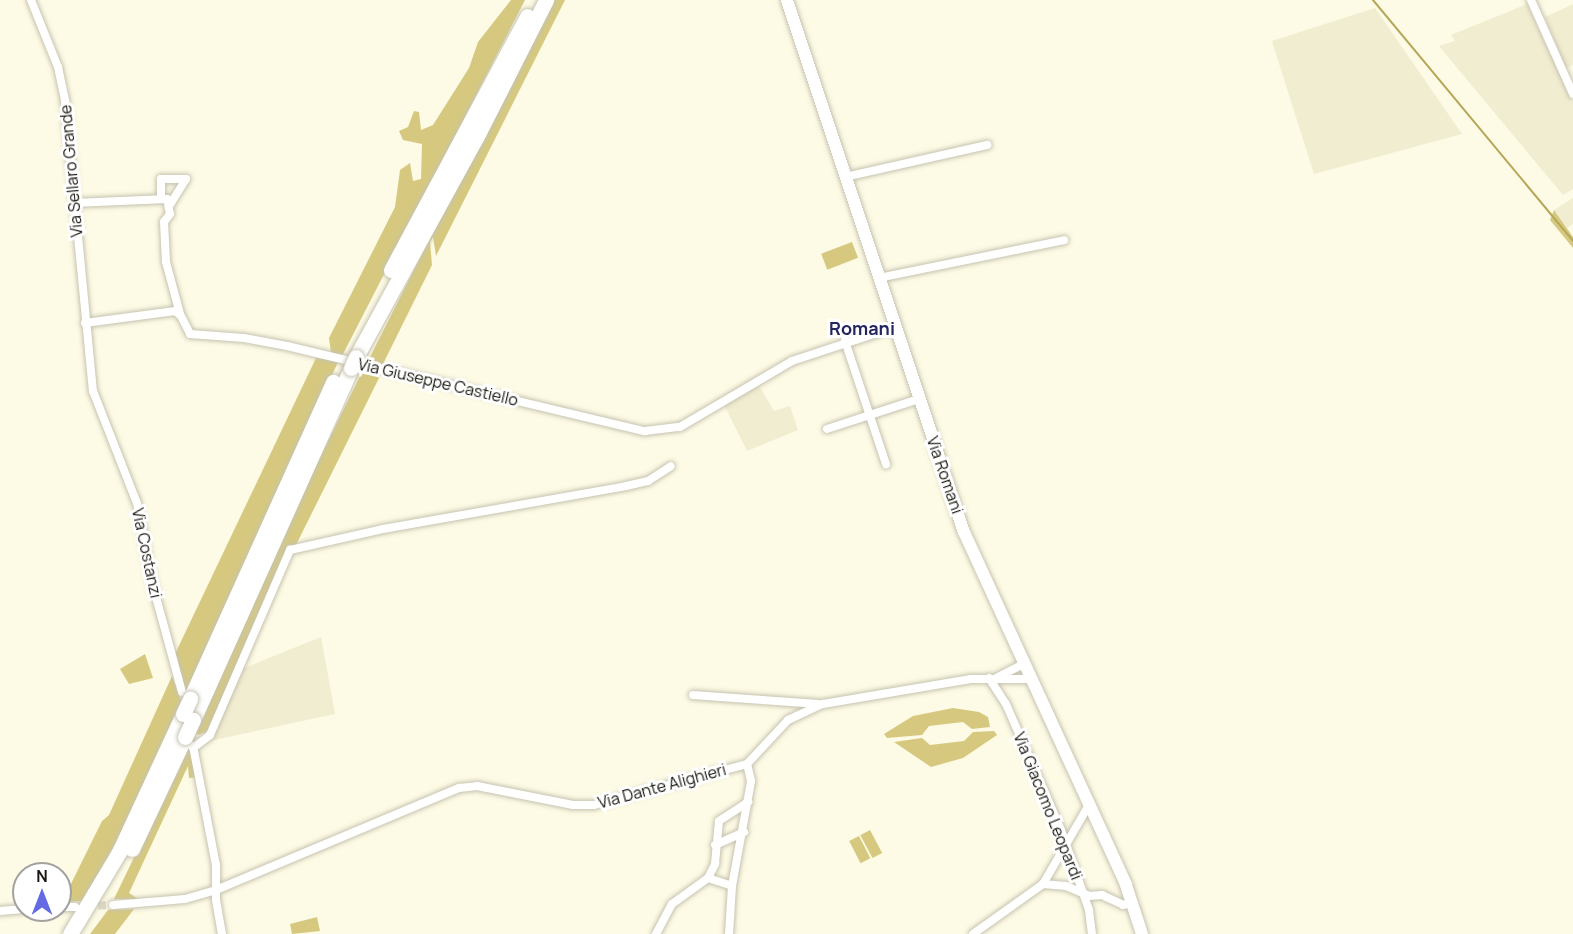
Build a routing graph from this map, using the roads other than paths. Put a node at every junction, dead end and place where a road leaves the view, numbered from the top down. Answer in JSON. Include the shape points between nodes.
{"nodes":[{"id":1,"x":31,"y":0,"type":"edge"},
{"id":2,"x":535,"y":0,"type":"edge"},
{"id":3,"x":546,"y":0,"type":"edge"},
{"id":4,"x":787,"y":0,"type":"edge"},
{"id":5,"x":1531,"y":0,"type":"edge"},
{"id":6,"x":1573,"y":94,"type":"edge"},
{"id":7,"x":987,"y":145,"type":"dead end"},
{"id":8,"x":845,"y":177,"type":"junction"},
{"id":9,"x":161,"y":197,"type":"junction"},
{"id":10,"x":74,"y":203,"type":"junction"},
{"id":11,"x":169,"y":206,"type":"junction"},
{"id":12,"x":1064,"y":240,"type":"dead end"},
{"id":13,"x":878,"y":278,"type":"junction"},
{"id":14,"x":180,"y":315,"type":"junction"},
{"id":15,"x":85,"y":323,"type":"junction"},
{"id":16,"x":895,"y":327,"type":"junction"},
{"id":17,"x":845,"y":341,"type":"junction"},
{"id":18,"x":87,"y":347,"type":"joint"},
{"id":19,"x":348,"y":361,"type":"junction"},
{"id":20,"x":919,"y":399,"type":"junction"},
{"id":21,"x":870,"y":414,"type":"junction"},
{"id":22,"x":827,"y":429,"type":"dead end"},
{"id":23,"x":886,"y":464,"type":"dead end"},
{"id":24,"x":671,"y":466,"type":"dead end"},
{"id":25,"x":1023,"y":664,"type":"junction"},
{"id":26,"x":992,"y":678,"type":"junction"},
{"id":27,"x":1031,"y":679,"type":"junction"},
{"id":28,"x":1008,"y":682,"type":"junction"},
{"id":29,"x":186,"y":695,"type":"junction"},
{"id":30,"x":693,"y":695,"type":"dead end"},
{"id":31,"x":823,"y":704,"type":"junction"},
{"id":32,"x":1006,"y":704,"type":"junction"},
{"id":33,"x":188,"y":717,"type":"junction"},
{"id":34,"x":190,"y":741,"type":"junction"},
{"id":35,"x":747,"y":764,"type":"junction"},
{"id":36,"x":748,"y":802,"type":"junction"},
{"id":37,"x":1089,"y":805,"type":"junction"},
{"id":38,"x":744,"y":832,"type":"junction"},
{"id":39,"x":715,"y":845,"type":"junction"},
{"id":40,"x":1065,"y":848,"type":"junction"},
{"id":41,"x":708,"y":878,"type":"junction"},
{"id":42,"x":1043,"y":884,"type":"junction"},
{"id":43,"x":732,"y":886,"type":"junction"},
{"id":44,"x":216,"y":890,"type":"junction"},
{"id":45,"x":1083,"y":893,"type":"junction"},
{"id":46,"x":1132,"y":903,"type":"junction"},
{"id":47,"x":113,"y":904,"type":"tunnel mouth"},
{"id":48,"x":70,"y":934,"type":"edge"},
{"id":49,"x":82,"y":934,"type":"edge"},
{"id":50,"x":222,"y":934,"type":"edge"},
{"id":51,"x":656,"y":934,"type":"edge"},
{"id":52,"x":729,"y":934,"type":"edge"},
{"id":53,"x":973,"y":934,"type":"edge"},
{"id":54,"x":1092,"y":934,"type":"edge"},
{"id":55,"x":1142,"y":934,"type":"edge"}],
"edges":[{"from":1,"to":10,"type":"street","name":"Via Sellaro Grande","via":[[58,67]]},
{"from":2,"to":19,"type":"highway"},
{"from":3,"to":19,"type":"highway","via":[[476,138]]},
{"from":4,"to":8,"type":"street","name":"Via Romani"},
{"from":5,"to":6,"type":"street"},
{"from":7,"to":8,"type":"street"},
{"from":8,"to":13,"type":"street","name":"Via Romani"},
{"from":9,"to":10,"type":"street"},
{"from":9,"to":11,"type":"street"},
{"from":9,"to":11,"type":"street","via":[[161,179],[186,178]]},
{"from":10,"to":15,"type":"street","name":"Via Sellaro Grande"},
{"from":11,"to":14,"type":"street","name":"Via Giuseppe Castiello","via":[[165,222],[166,262]]},
{"from":12,"to":13,"type":"street"},
{"from":13,"to":16,"type":"street","name":"Via Romani"},
{"from":14,"to":15,"type":"street","via":[[175,311]]},
{"from":14,"to":17,"type":"street","name":"Via Giuseppe Castiello","via":[[190,334],[286,346],[645,430],[680,427],[792,361]]},
{"from":15,"to":18,"type":"street","name":"Via Sellaro Grande"},
{"from":16,"to":17,"type":"street","name":"Via Giuseppe Castiello"},
{"from":16,"to":20,"type":"street","name":"Via Romani"},
{"from":17,"to":21,"type":"street"},
{"from":18,"to":29,"type":"street","name":"Via Costanzi","via":[[93,391],[142,522],[153,586]]},
{"from":19,"to":29,"type":"highway"},
{"from":19,"to":33,"type":"highway"},
{"from":20,"to":21,"type":"street"},
{"from":20,"to":25,"type":"street","name":"Via Romani","via":[[964,532]]},
{"from":21,"to":22,"type":"street"},
{"from":21,"to":23,"type":"street"},
{"from":24,"to":34,"type":"street","via":[[648,481],[626,486],[384,529],[290,550],[210,735]]},
{"from":25,"to":26,"type":"street","name":"Via Dante Alighieri"},
{"from":25,"to":27,"type":"street","name":"Via Romani"},
{"from":26,"to":28,"type":"street","name":"Via Dante Alighieri"},
{"from":26,"to":31,"type":"street","name":"Via Dante Alighieri"},
{"from":26,"to":32,"type":"street","name":"Via Giacomo Leopardi"},
{"from":27,"to":28,"type":"street","name":"Via Dante Alighieri"},
{"from":27,"to":37,"type":"street","name":"Via Romani"},
{"from":28,"to":32,"type":"street","name":"Via Giacomo Leopardi"},
{"from":29,"to":33,"type":"highway","bridge":true},
{"from":30,"to":31,"type":"street"},
{"from":31,"to":35,"type":"street","name":"Via Dante Alighieri","via":[[788,720]]},
{"from":32,"to":40,"type":"street","name":"Via Giacomo Leopardi","via":[[1058,820]]},
{"from":33,"to":34,"type":"highway","bridge":true},
{"from":33,"to":48,"type":"highway","via":[[119,852]]},
{"from":34,"to":44,"type":"street","via":[[216,865]]},
{"from":34,"to":49,"type":"highway"},
{"from":35,"to":36,"type":"street","via":[[751,781]]},
{"from":35,"to":44,"type":"street","name":"Via Dante Alighieri","via":[[594,805],[573,805],[477,786],[459,788]]},
{"from":36,"to":38,"type":"street"},
{"from":36,"to":39,"type":"street","via":[[719,821]]},
{"from":37,"to":40,"type":"street"},
{"from":37,"to":46,"type":"street","name":"Via Romani"},
{"from":38,"to":39,"type":"street"},
{"from":38,"to":43,"type":"street"},
{"from":39,"to":41,"type":"street","via":[[715,864]]},
{"from":40,"to":42,"type":"street"},
{"from":40,"to":45,"type":"street","name":"Via Giacomo Leopardi"},
{"from":41,"to":43,"type":"street"},
{"from":41,"to":51,"type":"street","via":[[672,904]]},
{"from":42,"to":45,"type":"street","via":[[1066,886]]},
{"from":42,"to":53,"type":"street"},
{"from":43,"to":52,"type":"street"},
{"from":44,"to":47,"type":"street","name":"Via Dante Alighieri","via":[[185,899]]},
{"from":44,"to":50,"type":"street"},
{"from":45,"to":46,"type":"street","name":"Via Giacomo Leopardi","via":[[1107,897],[1123,905]]},
{"from":45,"to":54,"type":"street"},
{"from":46,"to":55,"type":"street","name":"Via Romani"}]}
